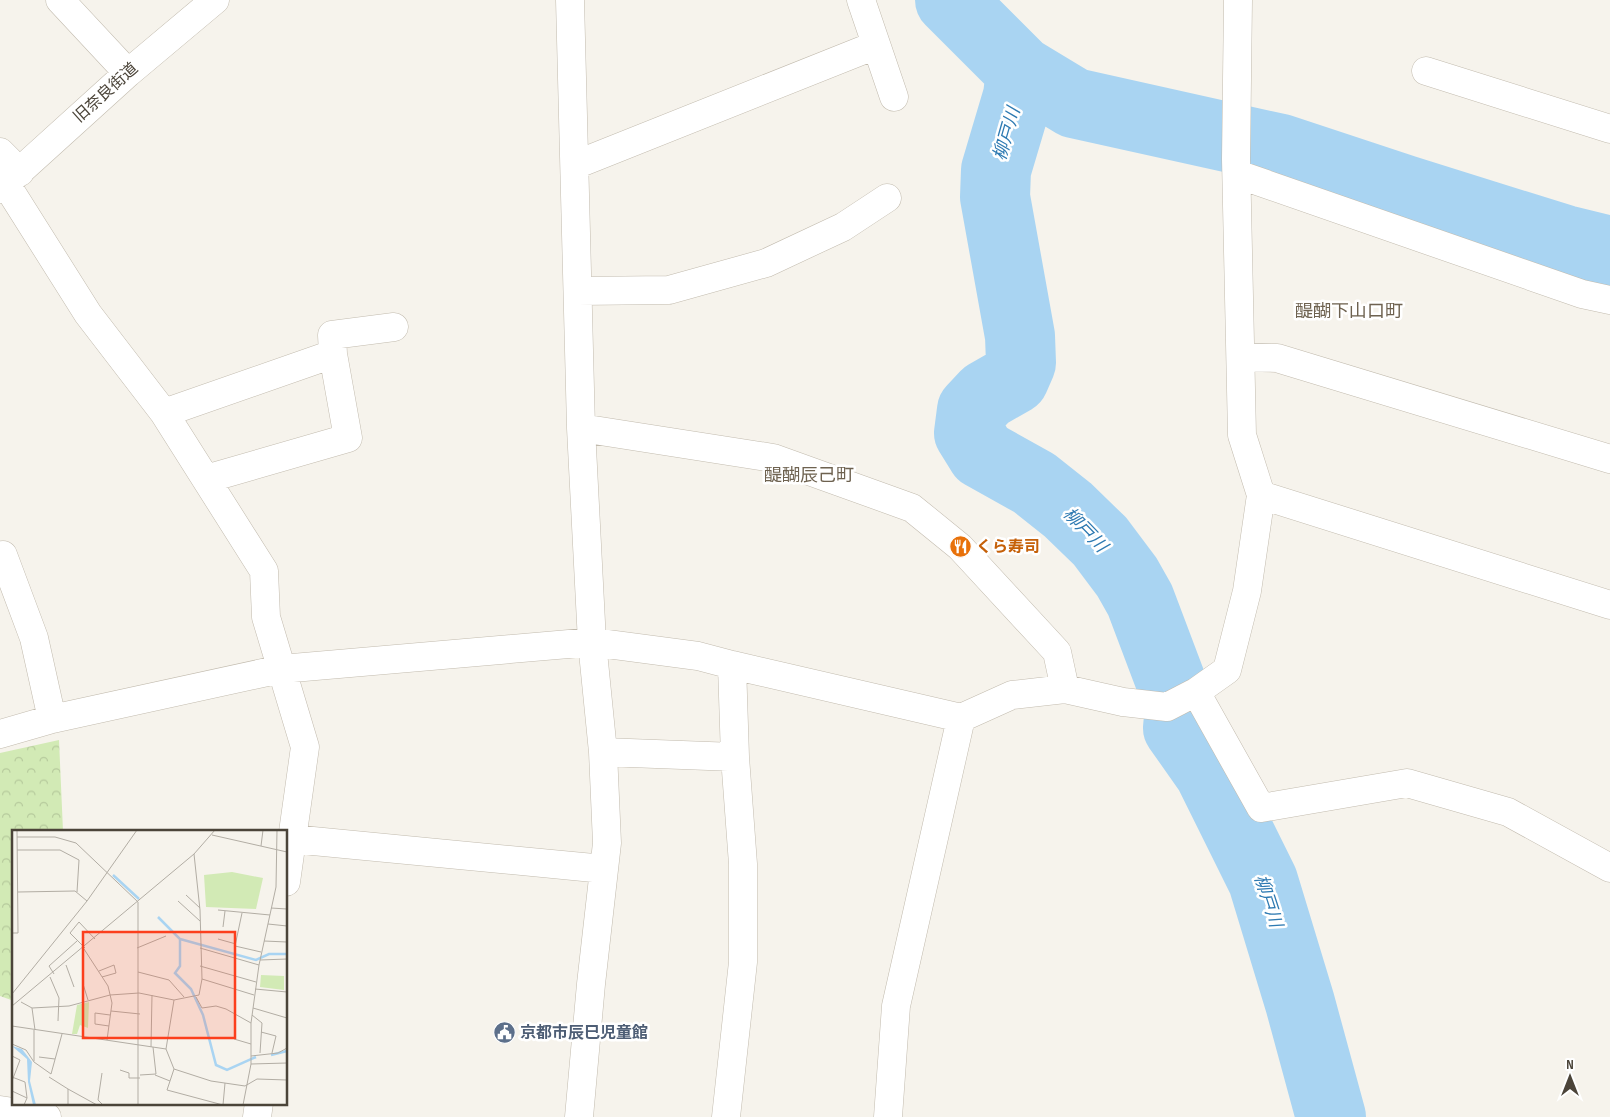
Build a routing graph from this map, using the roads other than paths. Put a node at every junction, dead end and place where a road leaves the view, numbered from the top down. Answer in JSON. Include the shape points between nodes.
{"nodes":[{"id":1,"x":60,"y":0,"type":"edge"},
{"id":2,"x":215,"y":0,"type":"edge"},
{"id":3,"x":570,"y":0,"type":"edge"},
{"id":4,"x":861,"y":0,"type":"edge"},
{"id":5,"x":1238,"y":0,"type":"edge"},
{"id":6,"x":876,"y":46,"type":"junction"},
{"id":7,"x":1426,"y":71,"type":"dead end"},
{"id":8,"x":128,"y":72,"type":"junction"},
{"id":9,"x":894,"y":97,"type":"dead end"},
{"id":10,"x":1610,"y":129,"type":"edge"},
{"id":11,"x":0,"y":152,"type":"edge"},
{"id":12,"x":575,"y":165,"type":"junction"},
{"id":13,"x":1237,"y":174,"type":"junction"},
{"id":14,"x":8,"y":182,"type":"edge"},
{"id":15,"x":887,"y":198,"type":"dead end"},
{"id":16,"x":578,"y":291,"type":"junction"},
{"id":17,"x":1610,"y":300,"type":"edge"},
{"id":18,"x":394,"y":327,"type":"dead end"},
{"id":19,"x":333,"y":354,"type":"junction"},
{"id":20,"x":1240,"y":357,"type":"junction"},
{"id":21,"x":164,"y":414,"type":"junction"},
{"id":22,"x":581,"y":428,"type":"junction"},
{"id":23,"x":1610,"y":459,"type":"edge"},
{"id":24,"x":206,"y":478,"type":"junction"},
{"id":25,"x":1261,"y":495,"type":"junction"},
{"id":26,"x":2,"y":555,"type":"dead end"},
{"id":27,"x":1610,"y":605,"type":"edge"},
{"id":28,"x":592,"y":642,"type":"junction"},
{"id":29,"x":732,"y":665,"type":"junction"},
{"id":30,"x":281,"y":669,"type":"junction"},
{"id":31,"x":1065,"y":689,"type":"junction"},
{"id":32,"x":1196,"y":692,"type":"junction"},
{"id":33,"x":961,"y":718,"type":"junction"},
{"id":34,"x":52,"y":719,"type":"junction"},
{"id":35,"x":0,"y":734,"type":"edge"},
{"id":36,"x":603,"y":752,"type":"junction"},
{"id":37,"x":735,"y":757,"type":"junction"},
{"id":38,"x":292,"y":839,"type":"junction"},
{"id":39,"x":288,"y":864,"type":"edge"},
{"id":40,"x":1610,"y":868,"type":"edge"},
{"id":41,"x":604,"y":869,"type":"junction"},
{"id":42,"x":259,"y":1104,"type":"edge"},
{"id":43,"x":0,"y":1110,"type":"edge"},
{"id":44,"x":47,"y":1117,"type":"edge"},
{"id":45,"x":257,"y":1117,"type":"edge"},
{"id":46,"x":579,"y":1117,"type":"edge"},
{"id":47,"x":726,"y":1117,"type":"edge"},
{"id":48,"x":888,"y":1117,"type":"edge"}],
"edges":[{"from":1,"to":8,"type":"street"},
{"from":2,"to":8,"type":"street","name":"旧奈良街道"},
{"from":3,"to":12,"type":"street"},
{"from":4,"to":6,"type":"street"},
{"from":5,"to":13,"type":"street"},
{"from":6,"to":9,"type":"street"},
{"from":6,"to":12,"type":"street"},
{"from":7,"to":10,"type":"street"},
{"from":8,"to":14,"type":"street","name":"旧奈良街道"},
{"from":11,"to":14,"type":"street"},
{"from":12,"to":16,"type":"street"},
{"from":13,"to":17,"type":"street","via":[[1582,294]]},
{"from":13,"to":20,"type":"street"},
{"from":14,"to":21,"type":"street","via":[[88,314]]},
{"from":15,"to":16,"type":"street","via":[[843,227],[766,263],[668,290]]},
{"from":16,"to":22,"type":"street"},
{"from":18,"to":19,"type":"street","via":[[332,335]]},
{"from":19,"to":21,"type":"street"},
{"from":19,"to":24,"type":"street","via":[[348,438]]},
{"from":20,"to":23,"type":"street","via":[[1277,358]]},
{"from":20,"to":25,"type":"street","via":[[1242,435]]},
{"from":21,"to":24,"type":"street"},
{"from":22,"to":28,"type":"street"},
{"from":22,"to":31,"type":"street","via":[[773,458],[912,508],[960,548],[1058,652]]},
{"from":24,"to":30,"type":"street","via":[[264,571],[266,617]]},
{"from":25,"to":27,"type":"street"},
{"from":25,"to":32,"type":"street","via":[[1247,591],[1227,670]]},
{"from":26,"to":34,"type":"street","via":[[34,638]]},
{"from":28,"to":29,"type":"street","via":[[698,656]]},
{"from":28,"to":30,"type":"street"},
{"from":28,"to":36,"type":"street"},
{"from":29,"to":33,"type":"street"},
{"from":29,"to":37,"type":"street"},
{"from":30,"to":34,"type":"street"},
{"from":30,"to":38,"type":"street","via":[[305,747]]},
{"from":31,"to":32,"type":"street","via":[[1123,702],[1167,707]]},
{"from":31,"to":33,"type":"street","via":[[1012,695]]},
{"from":32,"to":40,"type":"street","via":[[1261,808],[1407,783],[1508,812]]},
{"from":33,"to":48,"type":"street","via":[[896,1006]]},
{"from":34,"to":35,"type":"street"},
{"from":36,"to":37,"type":"street"},
{"from":36,"to":41,"type":"street","via":[[608,843]]},
{"from":37,"to":47,"type":"street","via":[[743,864],[743,962]]},
{"from":38,"to":39,"type":"street"},
{"from":38,"to":41,"type":"street"},
{"from":41,"to":46,"type":"street"},
{"from":42,"to":45,"type":"street"},
{"from":43,"to":44,"type":"street"}]}
